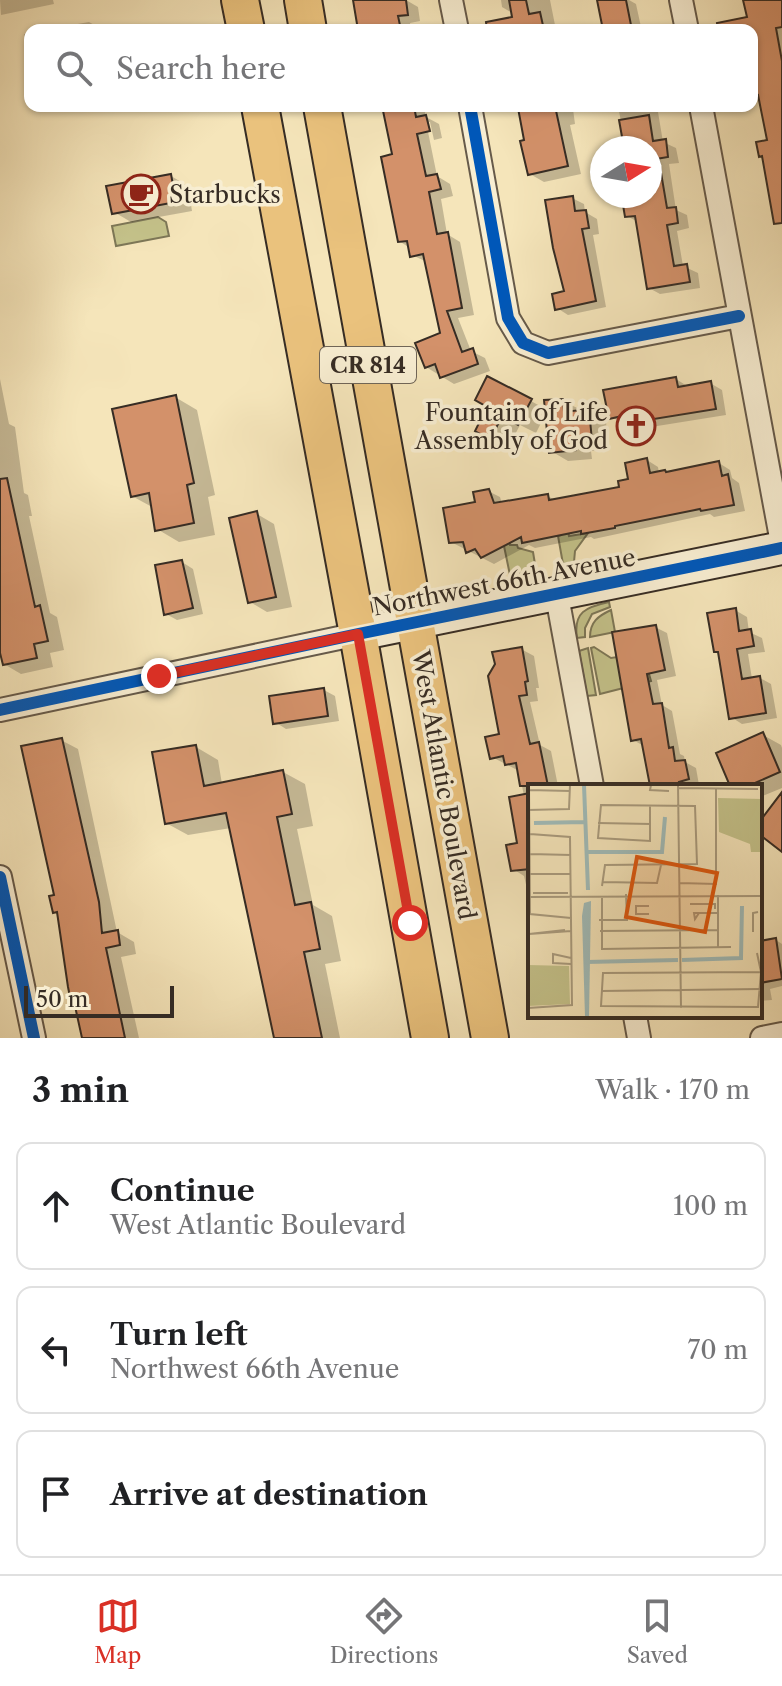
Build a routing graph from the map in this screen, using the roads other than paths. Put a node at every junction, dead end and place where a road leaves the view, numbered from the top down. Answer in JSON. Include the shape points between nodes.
{"nodes":[{"id":1,"x":240,"y":0,"type":"edge"},
{"id":2,"x":303,"y":0,"type":"edge"},
{"id":3,"x":451,"y":0,"type":"edge"},
{"id":4,"x":681,"y":0,"type":"edge"},
{"id":5,"x":245,"y":24,"type":"edge"},
{"id":6,"x":307,"y":24,"type":"edge"},
{"id":7,"x":456,"y":24,"type":"edge"},
{"id":8,"x":686,"y":24,"type":"edge"},
{"id":9,"x":261,"y":112,"type":"edge"},
{"id":10,"x":323,"y":112,"type":"edge"},
{"id":11,"x":471,"y":112,"type":"edge"},
{"id":12,"x":702,"y":112,"type":"edge"},
{"id":13,"x":739,"y":316,"type":"junction"},
{"id":14,"x":782,"y":546,"type":"edge"},
{"id":15,"x":557,"y":596,"type":"junction"},
{"id":16,"x":415,"y":624,"type":"junction"},
{"id":17,"x":358,"y":634,"type":"junction"},
{"id":18,"x":0,"y":710,"type":"edge"},
{"id":19,"x":592,"y":784,"type":"edge"},
{"id":20,"x":0,"y":877,"type":"edge"},
{"id":21,"x":635,"y":1018,"type":"edge"},
{"id":22,"x":782,"y":1034,"type":"edge"},
{"id":23,"x":34,"y":1038,"type":"edge"},
{"id":24,"x":430,"y":1038,"type":"edge"},
{"id":25,"x":490,"y":1038,"type":"edge"},
{"id":26,"x":639,"y":1038,"type":"edge"},
{"id":27,"x":762,"y":1038,"type":"edge"}],
"edges":[{"from":1,"to":5,"type":"main road"},
{"from":2,"to":6,"type":"main road"},
{"from":3,"to":7,"type":"street"},
{"from":4,"to":8,"type":"street"},
{"from":9,"to":17,"type":"main road","number":"CR 814"},
{"from":10,"to":16,"type":"main road","name":"West Atlantic Boulevard","number":"CR 814"},
{"from":11,"to":13,"type":"street","via":[[508,318],[523,343],[548,353]]},
{"from":12,"to":13,"type":"street"},
{"from":13,"to":14,"type":"street"},
{"from":14,"to":15,"type":"street","name":"Northwest 66th Avenue"},
{"from":15,"to":16,"type":"street","name":"Northwest 66th Avenue"},
{"from":15,"to":19,"type":"street"},
{"from":16,"to":17,"type":"street","name":"Northwest 66th Avenue"},
{"from":16,"to":25,"type":"main road","name":"West Atlantic Boulevard","number":"CR 814"},
{"from":17,"to":18,"type":"street","name":"Northwest 66th Avenue"},
{"from":17,"to":24,"type":"main road","number":"CR 814"},
{"from":20,"to":23,"type":"street"},
{"from":21,"to":26,"type":"street"},
{"from":22,"to":27,"type":"street"}]}
